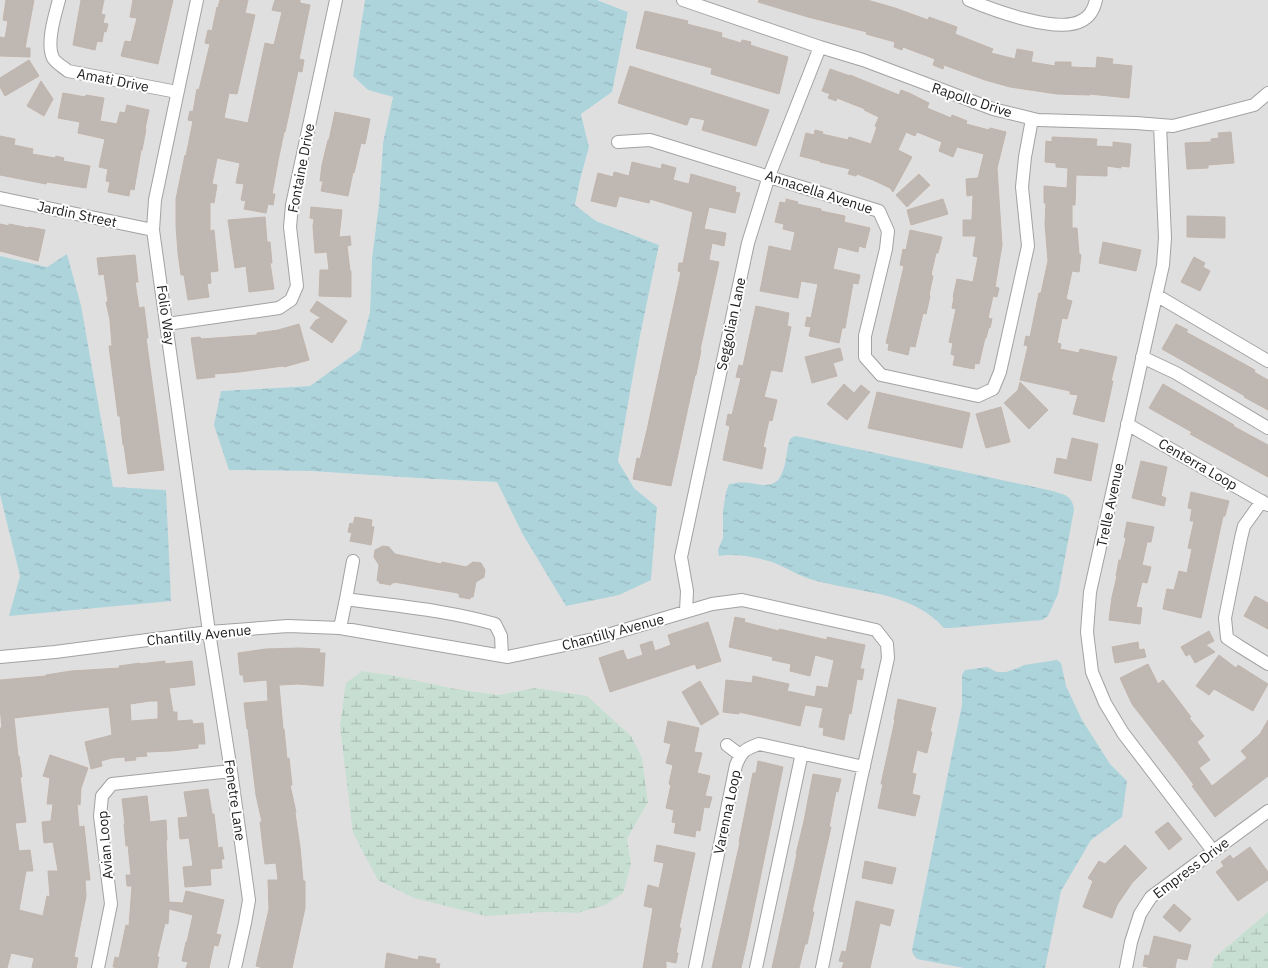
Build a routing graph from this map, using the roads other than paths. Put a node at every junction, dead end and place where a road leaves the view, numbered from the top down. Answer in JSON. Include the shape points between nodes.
{"nodes":[{"id":1,"x":58,"y":0,"type":"edge"},
{"id":2,"x":197,"y":0,"type":"edge"},
{"id":3,"x":336,"y":0,"type":"edge"},
{"id":4,"x":683,"y":0,"type":"edge"},
{"id":5,"x":969,"y":0,"type":"edge"},
{"id":6,"x":1096,"y":0,"type":"edge"},
{"id":7,"x":820,"y":47,"type":"junction"},
{"id":8,"x":177,"y":92,"type":"junction"},
{"id":9,"x":1268,"y":93,"type":"edge"},
{"id":10,"x":1032,"y":119,"type":"junction"},
{"id":11,"x":1160,"y":125,"type":"junction"},
{"id":12,"x":618,"y":142,"type":"dead end"},
{"id":13,"x":769,"y":176,"type":"junction"},
{"id":14,"x":0,"y":198,"type":"edge"},
{"id":15,"x":153,"y":230,"type":"junction"},
{"id":16,"x":1156,"y":294,"type":"junction"},
{"id":17,"x":167,"y":324,"type":"junction"},
{"id":18,"x":1142,"y":357,"type":"junction"},
{"id":19,"x":1268,"y":361,"type":"edge"},
{"id":20,"x":1128,"y":424,"type":"junction"},
{"id":21,"x":1268,"y":428,"type":"edge"},
{"id":22,"x":1265,"y":503,"type":"edge"},
{"id":23,"x":353,"y":561,"type":"dead end"},
{"id":24,"x":346,"y":599,"type":"junction"},
{"id":25,"x":686,"y":611,"type":"junction"},
{"id":26,"x":340,"y":628,"type":"junction"},
{"id":27,"x":209,"y":632,"type":"junction"},
{"id":28,"x":502,"y":656,"type":"junction"},
{"id":29,"x":0,"y":657,"type":"edge"},
{"id":30,"x":1268,"y":664,"type":"edge"},
{"id":31,"x":727,"y":745,"type":"dead end"},
{"id":32,"x":802,"y":753,"type":"junction"},
{"id":33,"x":740,"y":755,"type":"junction"},
{"id":34,"x":864,"y":767,"type":"junction"},
{"id":35,"x":231,"y":770,"type":"junction"},
{"id":36,"x":1268,"y":810,"type":"edge"},
{"id":37,"x":1213,"y":851,"type":"junction"},
{"id":38,"x":98,"y":968,"type":"edge"},
{"id":39,"x":235,"y":968,"type":"edge"},
{"id":40,"x":695,"y":968,"type":"edge"},
{"id":41,"x":756,"y":968,"type":"edge"},
{"id":42,"x":822,"y":968,"type":"edge"},
{"id":43,"x":1126,"y":968,"type":"edge"}],
"edges":[{"from":1,"to":8,"type":"street","name":"Amati Drive","via":[[50,46],[53,58],[68,71]]},
{"from":2,"to":8,"type":"street","name":"Folio Way"},
{"from":3,"to":17,"type":"street","name":"Fontaine Drive","via":[[292,205],[290,227],[297,286],[291,300],[279,308]]},
{"from":4,"to":7,"type":"street","name":"Rapollo Drive"},
{"from":5,"to":6,"type":"street","via":[[1020,18],[1056,24],[1083,21],[1091,14]]},
{"from":7,"to":10,"type":"street","name":"Rapollo Drive","via":[[993,109]]},
{"from":7,"to":13,"type":"street","name":"Seggolian Lane"},
{"from":8,"to":15,"type":"street","name":"Folio Way"},
{"from":9,"to":11,"type":"street","name":"Rapollo Drive","via":[[1254,105],[1173,126]]},
{"from":10,"to":11,"type":"street","name":"Rapollo Drive"},
{"from":10,"to":13,"type":"street","name":"Annacella Avenue","via":[[1022,187],[1028,246],[1000,372],[993,389],[978,396],[881,375],[865,357],[865,336],[888,231],[879,211]]},
{"from":11,"to":16,"type":"street","name":"Trelle Avenue","via":[[1165,238]]},
{"from":12,"to":13,"type":"street","name":"Annacella Avenue","via":[[650,140]]},
{"from":13,"to":25,"type":"street","name":"Seggolian Lane","via":[[748,243],[681,557]]},
{"from":14,"to":15,"type":"street","name":"Jardin Street"},
{"from":15,"to":17,"type":"street","name":"Folio Way"},
{"from":16,"to":18,"type":"street","name":"Trelle Avenue"},
{"from":16,"to":19,"type":"street"},
{"from":17,"to":27,"type":"street","name":"Folio Way"},
{"from":18,"to":20,"type":"street","name":"Trelle Avenue"},
{"from":18,"to":21,"type":"street","via":[[1176,373]]},
{"from":20,"to":22,"type":"street","name":"Centerra Loop"},
{"from":20,"to":37,"type":"street","name":"Trelle Avenue","via":[[1090,592],[1087,632],[1092,672],[1123,733]]},
{"from":22,"to":30,"type":"street","via":[[1244,526],[1225,618],[1227,638]]},
{"from":23,"to":24,"type":"street"},
{"from":24,"to":26,"type":"street"},
{"from":24,"to":28,"type":"street","via":[[475,618],[494,624],[501,636]]},
{"from":25,"to":28,"type":"street","name":"Chantilly Avenue","via":[[594,639]]},
{"from":25,"to":34,"type":"street","name":"Chantilly Avenue","via":[[742,600],[876,630],[887,644],[888,658]]},
{"from":26,"to":27,"type":"street","name":"Chantilly Avenue","via":[[288,626]]},
{"from":26,"to":28,"type":"street","name":"Chantilly Avenue"},
{"from":27,"to":29,"type":"street","name":"Chantilly Avenue"},
{"from":27,"to":35,"type":"street","name":"Fenetre Lane"},
{"from":31,"to":33,"type":"street"},
{"from":32,"to":33,"type":"street","name":"Varenna Loop","via":[[759,744]]},
{"from":32,"to":34,"type":"street","name":"Varenna Loop"},
{"from":32,"to":41,"type":"street"},
{"from":33,"to":40,"type":"street","name":"Varenna Loop"},
{"from":34,"to":42,"type":"street","name":"Chantilly Avenue"},
{"from":35,"to":38,"type":"street","name":"Avian Loop","via":[[112,784],[102,796],[100,816],[111,904]]},
{"from":35,"to":39,"type":"street","name":"Fenetre Lane","via":[[249,900]]},
{"from":36,"to":37,"type":"street","name":"Empress Drive"},
{"from":37,"to":43,"type":"street","name":"Empress Drive","via":[[1151,898],[1140,914]]}]}
